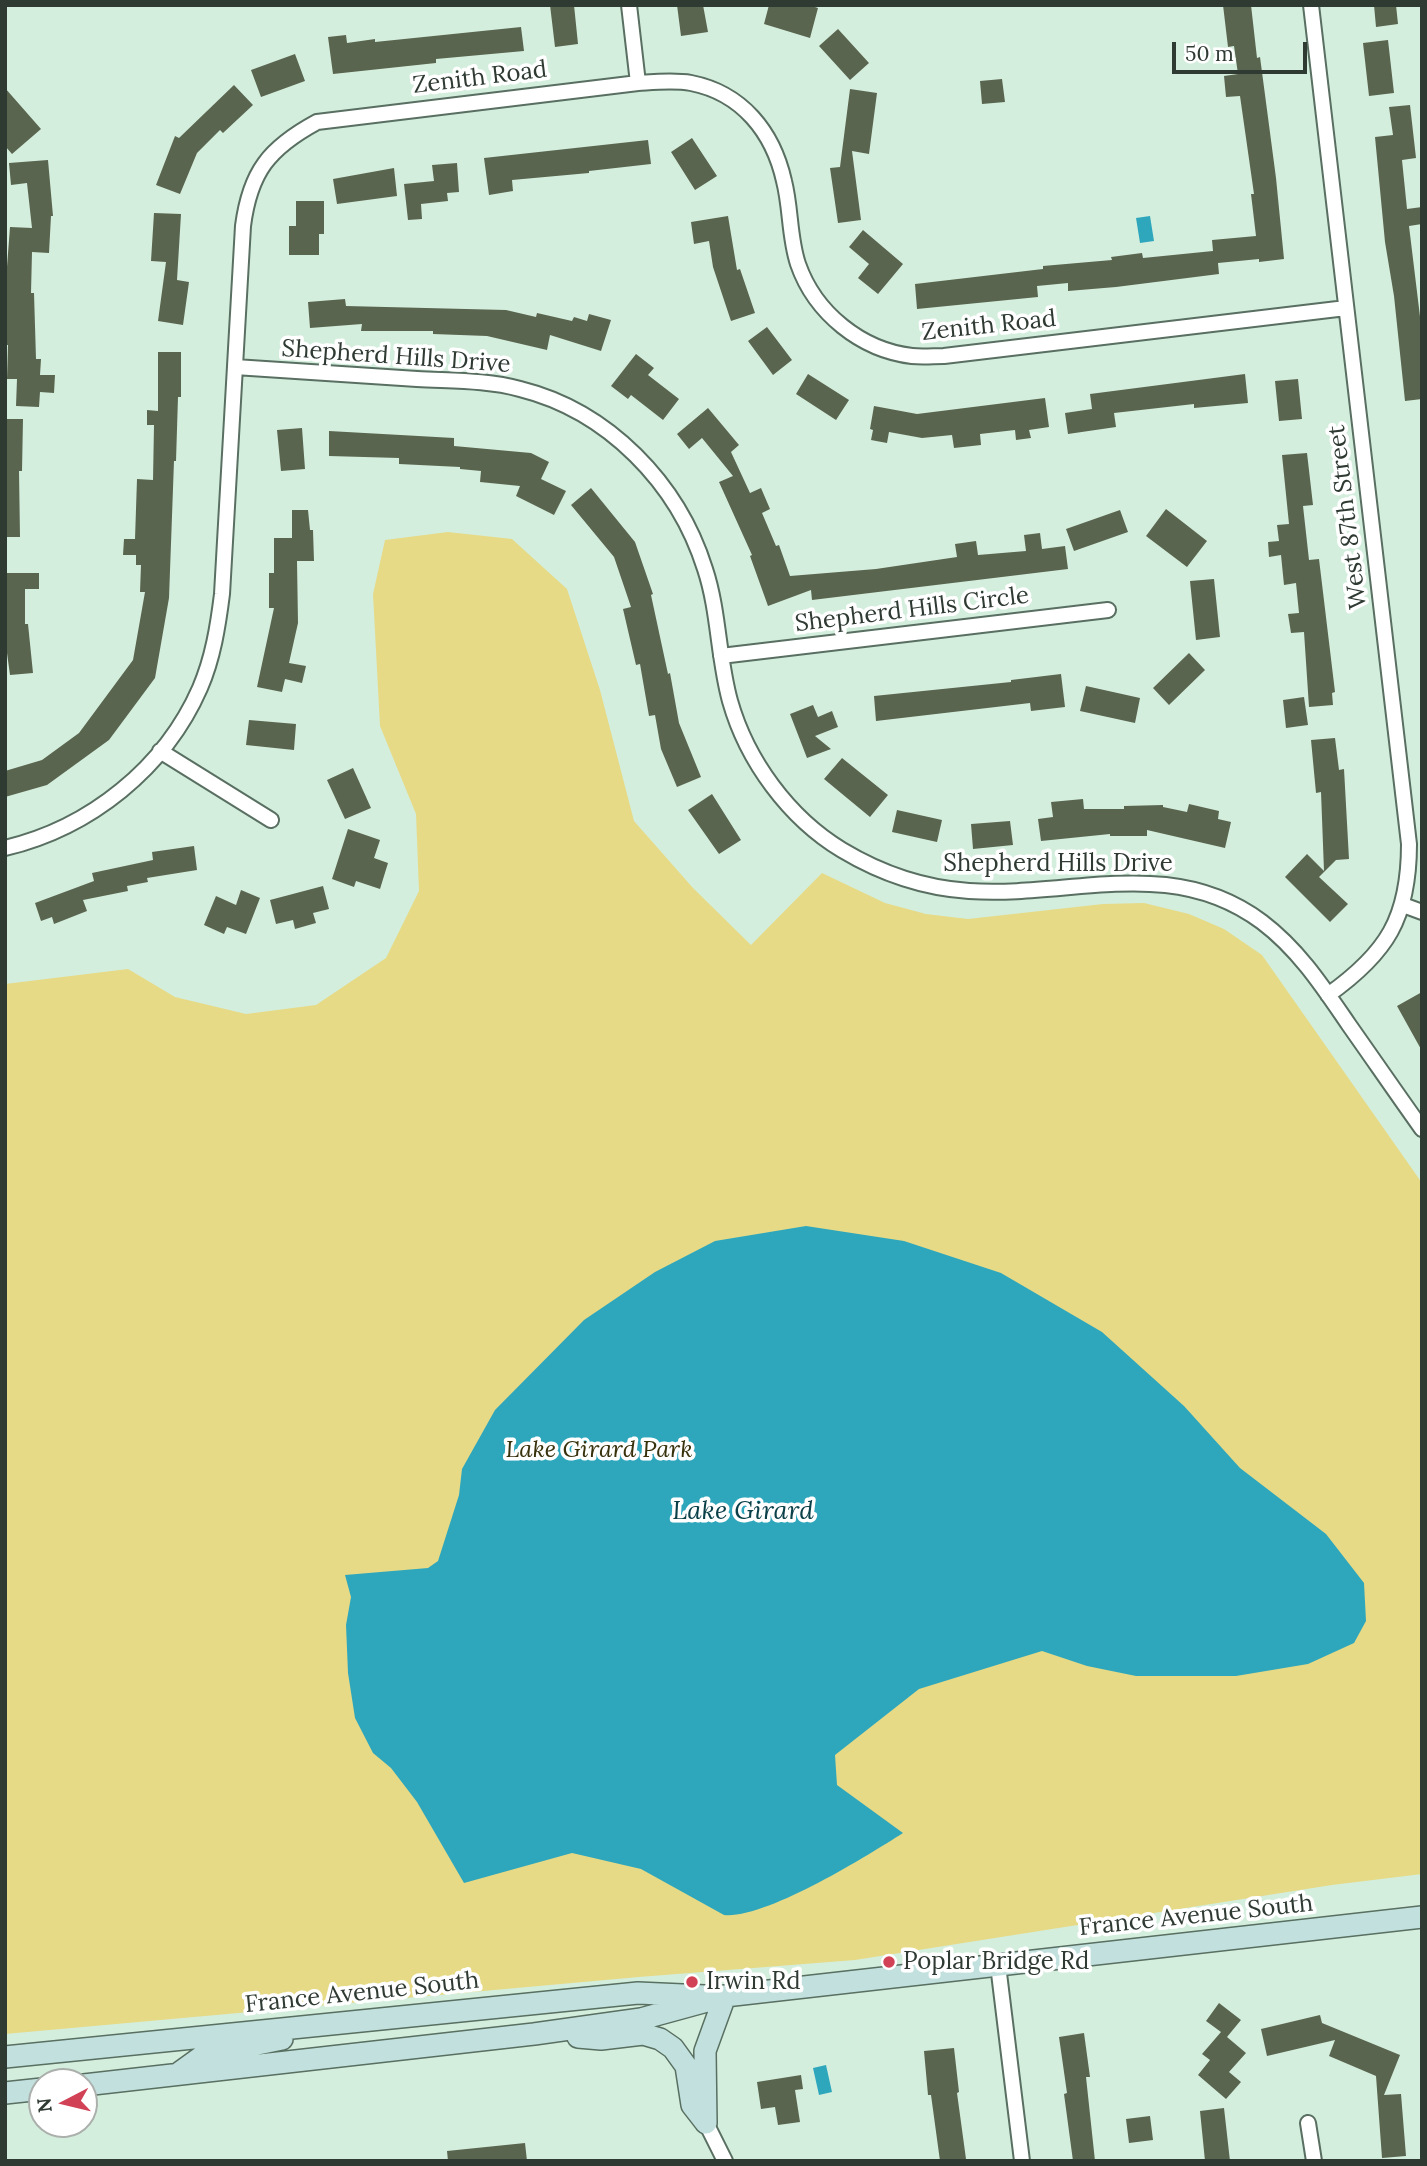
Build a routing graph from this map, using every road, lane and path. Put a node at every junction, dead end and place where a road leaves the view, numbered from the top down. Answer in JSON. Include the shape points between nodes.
{"nodes":[{"id":1,"x":629,"y":5,"type":"edge"},
{"id":2,"x":1311,"y":5,"type":"edge"},
{"id":3,"x":638,"y":83,"type":"junction"},
{"id":4,"x":1346,"y":308,"type":"junction"},
{"id":5,"x":235,"y":368,"type":"junction"},
{"id":6,"x":1108,"y":610,"type":"dead end"},
{"id":7,"x":721,"y":656,"type":"junction"},
{"id":8,"x":160,"y":751,"type":"junction"},
{"id":9,"x":271,"y":820,"type":"dead end"},
{"id":10,"x":5,"y":848,"type":"edge"},
{"id":11,"x":1403,"y":905,"type":"junction"},
{"id":12,"x":1422,"y":912,"type":"edge"},
{"id":13,"x":1328,"y":995,"type":"junction"},
{"id":14,"x":1422,"y":1129,"type":"edge"},
{"id":15,"x":1422,"y":1917,"type":"edge"},
{"id":16,"x":998,"y":1965,"type":"junction"},
{"id":17,"x":725,"y":1996,"type":"junction"},
{"id":18,"x":305,"y":2025,"type":"junction"},
{"id":19,"x":534,"y":2034,"type":"junction"},
{"id":20,"x":5,"y":2057,"type":"edge"},
{"id":21,"x":176,"y":2076,"type":"junction"},
{"id":22,"x":98,"y":2084,"type":"edge"},
{"id":23,"x":28,"y":2091,"type":"edge"},
{"id":24,"x":5,"y":2093,"type":"edge"},
{"id":25,"x":706,"y":2123,"type":"junction"},
{"id":26,"x":1308,"y":2123,"type":"dead end"},
{"id":27,"x":725,"y":2161,"type":"edge"},
{"id":28,"x":1021,"y":2161,"type":"edge"},
{"id":29,"x":1314,"y":2161,"type":"edge"}],
"edges":[{"from":1,"to":3,"type":"street"},
{"from":2,"to":4,"type":"street","name":"West 87th Street"},
{"from":3,"to":4,"type":"street","name":"Zenith Road","via":[[690,83],[718,91],[743,107],[763,128],[777,154],[794,247],[812,293],[831,317],[856,337],[884,350],[913,356],[944,355]]},
{"from":3,"to":5,"type":"street","name":"Zenith Road","via":[[344,117],[317,122],[293,135],[256,174],[246,199]]},
{"from":4,"to":11,"type":"street","name":"West 87th Street","via":[[1409,844]]},
{"from":5,"to":7,"type":"street","name":"Shepherd Hills Drive","via":[[519,388],[563,404],[603,427],[668,491],[691,532],[706,571]]},
{"from":5,"to":8,"type":"street","name":"Zenith Road","via":[[222,594],[215,641],[200,687],[178,729]]},
{"from":6,"to":7,"type":"street","name":"Shepherd Hills Circle"},
{"from":7,"to":13,"type":"street","name":"Shepherd Hills Drive","via":[[747,744],[772,785],[802,821],[839,849],[881,871],[925,886],[972,891],[1151,882],[1188,888],[1226,901],[1259,920],[1288,944]]},
{"from":8,"to":9,"type":"street"},
{"from":8,"to":10,"type":"street","name":"Zenith Road","via":[[114,797],[75,823]]},
{"from":11,"to":12,"type":"street"},
{"from":11,"to":13,"type":"street","name":"West 87th Street","via":[[1375,956]]},
{"from":13,"to":14,"type":"street","name":"Shepherd Hills Drive"},
{"from":15,"to":16,"type":"main road","name":"France Avenue South"},
{"from":16,"to":17,"type":"main road","name":"France Avenue South"},
{"from":16,"to":28,"type":"street"},
{"from":17,"to":18,"type":"main road","name":"France Avenue South","via":[[638,1993]]},
{"from":17,"to":19,"type":"main road","name":"France Avenue South","via":[[641,2019]]},
{"from":17,"to":25,"type":"main road","via":[[705,2051]]},
{"from":18,"to":20,"type":"main road","name":"France Avenue South"},
{"from":18,"to":21,"type":"main road","via":[[281,2040],[204,2055]]},
{"from":19,"to":21,"type":"main road","name":"France Avenue South"},
{"from":19,"to":25,"type":"main road","via":[[601,2039],[643,2034],[660,2039],[686,2066],[692,2105]]},
{"from":21,"to":22,"type":"main road","name":"France Avenue South"},
{"from":23,"to":24,"type":"main road"},
{"from":25,"to":27,"type":"street"},
{"from":26,"to":29,"type":"street"}]}
